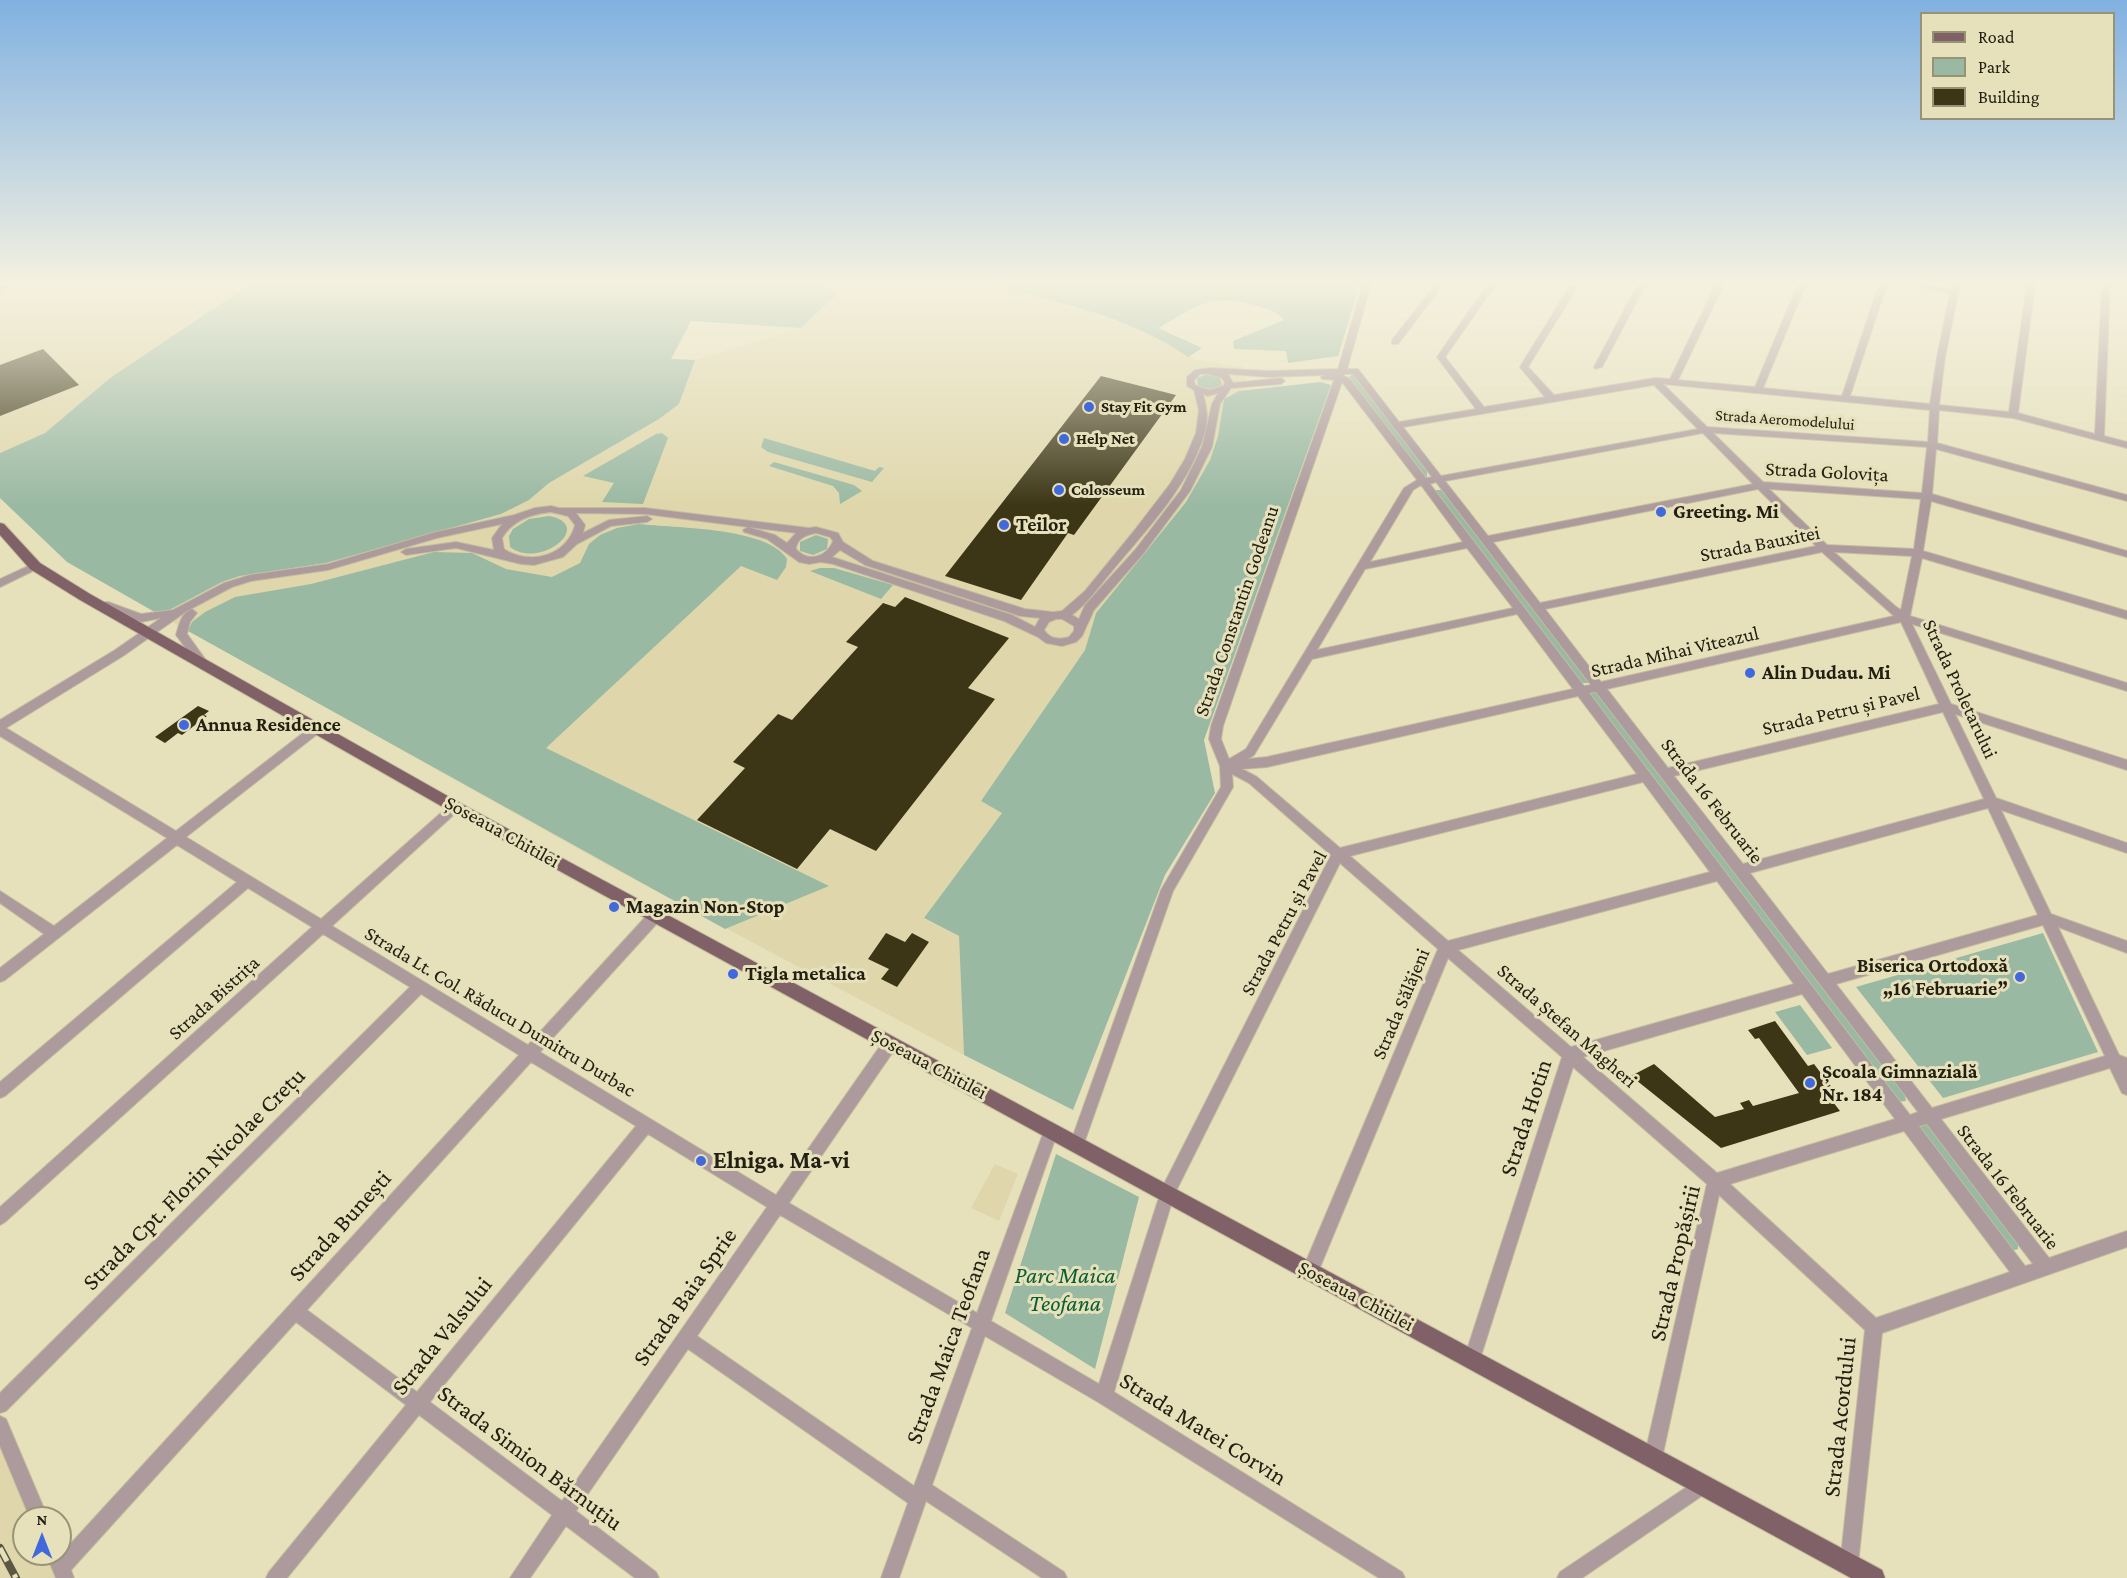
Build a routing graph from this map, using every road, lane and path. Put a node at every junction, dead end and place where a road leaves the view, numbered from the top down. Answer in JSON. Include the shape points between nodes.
{"nodes":[{"id":1,"x":1345,"y":358,"type":"edge"},
{"id":2,"x":1441,"y":358,"type":"edge"},
{"id":3,"x":1530,"y":358,"type":"edge"},
{"id":4,"x":1603,"y":358,"type":"edge"},
{"id":5,"x":1684,"y":358,"type":"edge"},
{"id":6,"x":1771,"y":358,"type":"edge"},
{"id":7,"x":1859,"y":358,"type":"edge"},
{"id":8,"x":1944,"y":358,"type":"edge"},
{"id":9,"x":2021,"y":358,"type":"edge"},
{"id":10,"x":2103,"y":358,"type":"edge"},
{"id":11,"x":1598,"y":367,"type":"dead end"},
{"id":12,"x":1216,"y":371,"type":"junction"},
{"id":13,"x":1340,"y":374,"type":"junction"},
{"id":14,"x":1655,"y":381,"type":"junction"},
{"id":15,"x":1672,"y":382,"type":"junction"},
{"id":16,"x":1226,"y":388,"type":"junction"},
{"id":17,"x":1758,"y":390,"type":"junction"},
{"id":18,"x":1198,"y":391,"type":"junction"},
{"id":19,"x":1551,"y":398,"type":"junction"},
{"id":20,"x":1845,"y":399,"type":"junction"},
{"id":21,"x":1936,"y":407,"type":"junction"},
{"id":22,"x":1481,"y":410,"type":"junction"},
{"id":23,"x":2013,"y":415,"type":"junction"},
{"id":24,"x":1396,"y":425,"type":"junction"},
{"id":25,"x":1704,"y":430,"type":"junction"},
{"id":26,"x":2099,"y":437,"type":"junction"},
{"id":27,"x":2127,"y":444,"type":"edge"},
{"id":28,"x":1932,"y":445,"type":"junction"},
{"id":29,"x":1438,"y":479,"type":"junction"},
{"id":30,"x":1422,"y":482,"type":"junction"},
{"id":31,"x":1761,"y":485,"type":"junction"},
{"id":32,"x":1926,"y":496,"type":"junction"},
{"id":33,"x":2127,"y":498,"type":"edge"},
{"id":34,"x":562,"y":510,"type":"junction"},
{"id":35,"x":514,"y":518,"type":"junction"},
{"id":36,"x":0,"y":527,"type":"edge"},
{"id":37,"x":808,"y":531,"type":"junction"},
{"id":38,"x":1487,"y":540,"type":"junction"},
{"id":39,"x":575,"y":541,"type":"junction"},
{"id":40,"x":838,"y":544,"type":"junction"},
{"id":41,"x":1470,"y":544,"type":"junction"},
{"id":42,"x":1824,"y":548,"type":"junction"},
{"id":43,"x":791,"y":550,"type":"junction"},
{"id":44,"x":1917,"y":554,"type":"junction"},
{"id":45,"x":2127,"y":554,"type":"edge"},
{"id":46,"x":504,"y":556,"type":"junction"},
{"id":47,"x":820,"y":560,"type":"junction"},
{"id":48,"x":35,"y":566,"type":"junction"},
{"id":49,"x":1360,"y":567,"type":"junction"},
{"id":50,"x":0,"y":583,"type":"edge"},
{"id":51,"x":95,"y":602,"type":"junction"},
{"id":52,"x":1538,"y":607,"type":"junction"},
{"id":53,"x":187,"y":610,"type":"junction"},
{"id":54,"x":1520,"y":610,"type":"junction"},
{"id":55,"x":1064,"y":615,"type":"junction"},
{"id":56,"x":2127,"y":615,"type":"edge"},
{"id":57,"x":1052,"y":616,"type":"junction"},
{"id":58,"x":1904,"y":618,"type":"junction"},
{"id":59,"x":1080,"y":629,"type":"junction"},
{"id":60,"x":150,"y":633,"type":"junction"},
{"id":61,"x":1040,"y":634,"type":"junction"},
{"id":62,"x":1307,"y":656,"type":"junction"},
{"id":63,"x":202,"y":663,"type":"junction"},
{"id":64,"x":1598,"y":687,"type":"junction"},
{"id":65,"x":2127,"y":687,"type":"edge"},
{"id":66,"x":1581,"y":691,"type":"junction"},
{"id":67,"x":1946,"y":706,"type":"junction"},
{"id":68,"x":0,"y":728,"type":"edge"},
{"id":69,"x":316,"y":729,"type":"junction"},
{"id":70,"x":2127,"y":765,"type":"edge"},
{"id":71,"x":1226,"y":766,"type":"junction"},
{"id":72,"x":1665,"y":773,"type":"junction"},
{"id":73,"x":1645,"y":777,"type":"junction"},
{"id":74,"x":1992,"y":802,"type":"junction"},
{"id":75,"x":455,"y":807,"type":"junction"},
{"id":76,"x":177,"y":837,"type":"junction"},
{"id":77,"x":2127,"y":848,"type":"edge"},
{"id":78,"x":1338,"y":854,"type":"junction"},
{"id":79,"x":1741,"y":870,"type":"junction"},
{"id":80,"x":1720,"y":875,"type":"junction"},
{"id":81,"x":247,"y":881,"type":"junction"},
{"id":82,"x":0,"y":896,"type":"edge"},
{"id":83,"x":655,"y":915,"type":"junction"},
{"id":84,"x":2047,"y":918,"type":"junction"},
{"id":85,"x":322,"y":927,"type":"junction"},
{"id":86,"x":54,"y":933,"type":"junction"},
{"id":87,"x":1446,"y":947,"type":"junction"},
{"id":88,"x":2127,"y":947,"type":"edge"},
{"id":89,"x":0,"y":976,"type":"edge"},
{"id":90,"x":1826,"y":981,"type":"junction"},
{"id":91,"x":420,"y":986,"type":"junction"},
{"id":92,"x":1804,"y":987,"type":"junction"},
{"id":93,"x":890,"y":1044,"type":"junction"},
{"id":94,"x":530,"y":1052,"type":"junction"},
{"id":95,"x":1570,"y":1054,"type":"junction"},
{"id":96,"x":2120,"y":1062,"type":"edge"},
{"id":97,"x":2127,"y":1088,"type":"edge"},
{"id":98,"x":0,"y":1091,"type":"edge"},
{"id":99,"x":1928,"y":1116,"type":"junction"},
{"id":100,"x":1906,"y":1123,"type":"junction"},
{"id":101,"x":646,"y":1125,"type":"junction"},
{"id":102,"x":1051,"y":1131,"type":"junction"},
{"id":103,"x":1077,"y":1144,"type":"junction"},
{"id":104,"x":1715,"y":1181,"type":"junction"},
{"id":105,"x":1167,"y":1193,"type":"junction"},
{"id":106,"x":778,"y":1205,"type":"junction"},
{"id":107,"x":0,"y":1217,"type":"edge"},
{"id":108,"x":2127,"y":1239,"type":"edge"},
{"id":109,"x":2046,"y":1267,"type":"junction"},
{"id":110,"x":1310,"y":1271,"type":"junction"},
{"id":111,"x":2022,"y":1275,"type":"junction"},
{"id":112,"x":296,"y":1311,"type":"junction"},
{"id":113,"x":981,"y":1325,"type":"junction"},
{"id":114,"x":1874,"y":1327,"type":"junction"},
{"id":115,"x":686,"y":1338,"type":"junction"},
{"id":116,"x":1472,"y":1359,"type":"junction"},
{"id":117,"x":1104,"y":1396,"type":"junction"},
{"id":118,"x":418,"y":1403,"type":"junction"},
{"id":119,"x":0,"y":1404,"type":"edge"},
{"id":120,"x":0,"y":1425,"type":"edge"},
{"id":121,"x":1653,"y":1458,"type":"junction"},
{"id":122,"x":1703,"y":1485,"type":"junction"},
{"id":123,"x":920,"y":1494,"type":"junction"},
{"id":124,"x":34,"y":1506,"type":"edge"},
{"id":125,"x":564,"y":1514,"type":"junction"},
{"id":126,"x":1850,"y":1565,"type":"junction"},
{"id":127,"x":60,"y":1567,"type":"edge"},
{"id":128,"x":274,"y":1578,"type":"edge"},
{"id":129,"x":519,"y":1578,"type":"edge"},
{"id":130,"x":650,"y":1578,"type":"edge"},
{"id":131,"x":890,"y":1578,"type":"edge"},
{"id":132,"x":1058,"y":1578,"type":"edge"},
{"id":133,"x":1396,"y":1578,"type":"edge"},
{"id":134,"x":1566,"y":1578,"type":"edge"},
{"id":135,"x":1874,"y":1578,"type":"edge"}],
"edges":[{"from":1,"to":13,"type":"street","name":"Strada Constantin Godeanu"},
{"from":2,"to":22,"type":"street"},
{"from":3,"to":19,"type":"street","via":[[1524,367]]},
{"from":4,"to":11,"type":"street"},
{"from":5,"to":15,"type":"street"},
{"from":6,"to":17,"type":"street"},
{"from":7,"to":20,"type":"street"},
{"from":8,"to":21,"type":"street"},
{"from":9,"to":23,"type":"street"},
{"from":10,"to":26,"type":"street"},
{"from":12,"to":13,"type":"street"},
{"from":12,"to":16,"type":"street","via":[[1228,379]]},
{"from":12,"to":18,"type":"street","via":[[1202,371],[1191,377],[1191,386]]},
{"from":13,"to":16,"type":"street"},
{"from":13,"to":24,"type":"street","name":"Strada 16 Februarie","via":[[1355,370]]},
{"from":13,"to":30,"type":"street","name":"Strada 16 Februarie"},
{"from":13,"to":71,"type":"street","name":"Strada Constantin Godeanu","via":[[1217,726],[1215,739]]},
{"from":14,"to":15,"type":"street"},
{"from":14,"to":19,"type":"street"},
{"from":14,"to":25,"type":"street","name":"Strada Proletarului"},
{"from":15,"to":17,"type":"street"},
{"from":16,"to":18,"type":"street","via":[[1214,393]]},
{"from":16,"to":59,"type":"street","via":[[1216,404],[1207,447],[1185,491],[1139,552],[1089,608]]},
{"from":17,"to":20,"type":"street"},
{"from":18,"to":55,"type":"street","via":[[1203,403],[1201,427],[1175,483],[1142,531],[1080,604]]},
{"from":19,"to":22,"type":"street"},
{"from":20,"to":21,"type":"street"},
{"from":21,"to":23,"type":"street"},
{"from":21,"to":28,"type":"street"},
{"from":22,"to":24,"type":"street"},
{"from":23,"to":26,"type":"street"},
{"from":24,"to":29,"type":"street","name":"Strada 16 Februarie"},
{"from":25,"to":28,"type":"street","name":"Strada Aeromodelului"},
{"from":25,"to":29,"type":"street","name":"Strada Aeromodelului"},
{"from":25,"to":31,"type":"street","name":"Strada Proletarului"},
{"from":26,"to":27,"type":"street"},
{"from":28,"to":32,"type":"street"},
{"from":28,"to":33,"type":"street","name":"Strada Aeromodelului"},
{"from":29,"to":30,"type":"street","name":"Strada Aeromodelului"},
{"from":29,"to":38,"type":"street","name":"Strada 16 Februarie"},
{"from":30,"to":41,"type":"street","name":"Strada 16 Februarie"},
{"from":30,"to":49,"type":"street","via":[[1409,488]]},
{"from":31,"to":32,"type":"street","name":"Strada Golovița"},
{"from":31,"to":38,"type":"street","name":"Strada Golovița"},
{"from":31,"to":42,"type":"street","name":"Strada Proletarului"},
{"from":32,"to":44,"type":"street"},
{"from":32,"to":45,"type":"street","name":"Strada Golovița"},
{"from":34,"to":35,"type":"street","via":[[542,509]]},
{"from":34,"to":37,"type":"street","via":[[645,511]]},
{"from":34,"to":39,"type":"street","via":[[580,525]]},
{"from":35,"to":46,"type":"street","via":[[497,538],[496,545]]},
{"from":35,"to":53,"type":"street","via":[[436,535],[328,567],[239,581]]},
{"from":36,"to":48,"type":"main road","name":"Șoseaua Chitilei"},
{"from":37,"to":40,"type":"street","via":[[831,533]]},
{"from":37,"to":43,"type":"street","via":[[793,541]]},
{"from":38,"to":52,"type":"street","name":"Strada 16 Februarie"},
{"from":39,"to":43,"type":"street","via":[[609,523],[643,518],[754,531]]},
{"from":39,"to":46,"type":"street","via":[[555,556],[542,560],[528,562]]},
{"from":40,"to":47,"type":"street"},
{"from":40,"to":57,"type":"street","via":[[869,563],[1024,613]]},
{"from":41,"to":49,"type":"street"},
{"from":41,"to":54,"type":"street","name":"Strada 16 Februarie"},
{"from":42,"to":44,"type":"street","name":"Strada Bauxitei"},
{"from":42,"to":52,"type":"street","name":"Strada Bauxitei"},
{"from":42,"to":58,"type":"street","name":"Strada Proletarului"},
{"from":43,"to":47,"type":"street","via":[[804,560]]},
{"from":44,"to":56,"type":"street","name":"Strada Bauxitei"},
{"from":44,"to":58,"type":"street"},
{"from":46,"to":53,"type":"street","via":[[456,545],[417,549],[307,579],[239,589]]},
{"from":47,"to":61,"type":"street","via":[[834,561],[1008,618]]},
{"from":48,"to":50,"type":"street"},
{"from":48,"to":51,"type":"main road","name":"Șoseaua Chitilei"},
{"from":49,"to":62,"type":"street"},
{"from":51,"to":53,"type":"street","via":[[141,618]]},
{"from":51,"to":60,"type":"main road","name":"Șoseaua Chitilei"},
{"from":52,"to":64,"type":"street","name":"Strada 16 Februarie"},
{"from":53,"to":60,"type":"street","via":[[168,627]]},
{"from":53,"to":63,"type":"street","via":[[181,634]]},
{"from":54,"to":62,"type":"street"},
{"from":54,"to":66,"type":"street","name":"Strada 16 Februarie"},
{"from":55,"to":57,"type":"street"},
{"from":55,"to":59,"type":"street","via":[[1076,620]]},
{"from":57,"to":61,"type":"street","via":[[1042,621]]},
{"from":58,"to":64,"type":"street","name":"Strada Mihai Viteazul"},
{"from":58,"to":65,"type":"street","name":"Strada Mihai Viteazul"},
{"from":58,"to":67,"type":"street","name":"Strada Proletarului"},
{"from":59,"to":61,"type":"street","via":[[1075,638],[1063,643],[1049,642]]},
{"from":60,"to":63,"type":"main road","name":"Șoseaua Chitilei"},
{"from":60,"to":68,"type":"street"},
{"from":62,"to":71,"type":"street","via":[[1250,752]]},
{"from":63,"to":69,"type":"main road","name":"Șoseaua Chitilei"},
{"from":64,"to":66,"type":"street","name":"Strada Mihai Viteazul"},
{"from":64,"to":72,"type":"street","name":"Strada 16 Februarie"},
{"from":66,"to":71,"type":"street","name":"Strada Mihai Viteazul","via":[[1267,762]]},
{"from":66,"to":73,"type":"street","name":"Strada 16 Februarie"},
{"from":67,"to":70,"type":"street","name":"Strada Petru și Pavel"},
{"from":67,"to":72,"type":"street","name":"Strada Petru și Pavel"},
{"from":67,"to":74,"type":"street","name":"Strada Proletarului"},
{"from":68,"to":76,"type":"street","name":"Strada Lt. Col. Răducu Dumitru Durbac"},
{"from":69,"to":75,"type":"main road","name":"Șoseaua Chitilei"},
{"from":69,"to":76,"type":"street"},
{"from":71,"to":78,"type":"street","name":"Strada Ștefan Magheri","via":[[1253,780]]},
{"from":71,"to":103,"type":"street","name":"Strada Constantin Godeanu","via":[[1227,787],[1167,890]]},
{"from":72,"to":79,"type":"street","name":"Strada 16 Februarie"},
{"from":73,"to":78,"type":"street","name":"Strada Petru și Pavel"},
{"from":73,"to":80,"type":"street","name":"Strada 16 Februarie"},
{"from":74,"to":77,"type":"street"},
{"from":74,"to":79,"type":"street"},
{"from":74,"to":84,"type":"street","name":"Strada Proletarului"},
{"from":75,"to":83,"type":"main road","name":"Șoseaua Chitilei"},
{"from":75,"to":85,"type":"street","name":"Strada Bistrița"},
{"from":76,"to":81,"type":"street","name":"Strada Lt. Col. Răducu Dumitru Durbac"},
{"from":76,"to":86,"type":"street"},
{"from":78,"to":87,"type":"street","name":"Strada Ștefan Magheri"},
{"from":78,"to":105,"type":"street","name":"Strada Petru și Pavel"},
{"from":79,"to":90,"type":"street","name":"Strada 16 Februarie"},
{"from":80,"to":87,"type":"street","name":"Strada Sălăjeni"},
{"from":80,"to":92,"type":"street","name":"Strada 16 Februarie"},
{"from":81,"to":85,"type":"street","name":"Strada Lt. Col. Răducu Dumitru Durbac"},
{"from":81,"to":98,"type":"street"},
{"from":82,"to":86,"type":"street"},
{"from":83,"to":93,"type":"main road","name":"Șoseaua Chitilei"},
{"from":83,"to":94,"type":"street","name":"Strada Bunești"},
{"from":84,"to":88,"type":"street"},
{"from":84,"to":90,"type":"street"},
{"from":84,"to":96,"type":"street","name":"Strada Proletarului"},
{"from":85,"to":91,"type":"street","name":"Strada Lt. Col. Răducu Dumitru Durbac"},
{"from":85,"to":107,"type":"street","name":"Strada Bistrița"},
{"from":86,"to":89,"type":"street"},
{"from":87,"to":95,"type":"street","name":"Strada Ștefan Magheri"},
{"from":87,"to":110,"type":"street","name":"Strada Sălăjeni"},
{"from":90,"to":99,"type":"street","name":"Strada 16 Februarie"},
{"from":91,"to":94,"type":"street","name":"Strada Lt. Col. Răducu Dumitru Durbac"},
{"from":91,"to":119,"type":"street","name":"Strada Cpt. Florin Nicolae Crețu"},
{"from":92,"to":95,"type":"street","name":"Strada Hotin"},
{"from":92,"to":100,"type":"street","name":"Strada 16 Februarie"},
{"from":93,"to":102,"type":"main road","name":"Șoseaua Chitilei"},
{"from":93,"to":106,"type":"street","name":"Strada Baia Sprie"},
{"from":94,"to":101,"type":"street","name":"Strada Lt. Col. Răducu Dumitru Durbac"},
{"from":94,"to":112,"type":"street","name":"Strada Bunești"},
{"from":95,"to":104,"type":"street","name":"Strada Ștefan Magheri"},
{"from":95,"to":116,"type":"street","name":"Strada Hotin"},
{"from":96,"to":97,"type":"street","name":"Strada Proletarului"},
{"from":96,"to":99,"type":"street","name":"Strada Propășirii"},
{"from":99,"to":100,"type":"street","name":"Strada Propășirii"},
{"from":99,"to":109,"type":"street","name":"Strada 16 Februarie"},
{"from":100,"to":104,"type":"street","name":"Strada Propășirii"},
{"from":100,"to":111,"type":"street","name":"Strada 16 Februarie"},
{"from":101,"to":106,"type":"street","name":"Strada Lt. Col. Răducu Dumitru Durbac"},
{"from":101,"to":118,"type":"street","name":"Strada Valsului"},
{"from":102,"to":103,"type":"main road","name":"Șoseaua Chitilei"},
{"from":102,"to":113,"type":"street","name":"Strada Maica Teofana"},
{"from":103,"to":105,"type":"main road","name":"Șoseaua Chitilei"},
{"from":104,"to":114,"type":"street","name":"Strada Ștefan Magheri"},
{"from":104,"to":121,"type":"street","name":"Strada Propășirii"},
{"from":105,"to":110,"type":"main road","name":"Șoseaua Chitilei"},
{"from":105,"to":117,"type":"street","name":"Strada Petru și Pavel"},
{"from":106,"to":113,"type":"street","name":"Strada Lt. Col. Răducu Dumitru Durbac"},
{"from":106,"to":115,"type":"street","name":"Strada Baia Sprie"},
{"from":108,"to":109,"type":"street","name":"Strada Acordului"},
{"from":109,"to":111,"type":"street","name":"Strada Acordului"},
{"from":110,"to":116,"type":"main road","name":"Șoseaua Chitilei"},
{"from":111,"to":114,"type":"street","name":"Strada Acordului"},
{"from":112,"to":118,"type":"street","name":"Strada Simion Bărnuțiu"},
{"from":112,"to":127,"type":"street","name":"Strada Bunești"},
{"from":113,"to":117,"type":"street","name":"Strada Matei Corvin"},
{"from":113,"to":123,"type":"street","name":"Strada Maica Teofana"},
{"from":114,"to":126,"type":"street","name":"Strada Acordului"},
{"from":115,"to":123,"type":"street"},
{"from":115,"to":125,"type":"street","name":"Strada Baia Sprie"},
{"from":116,"to":121,"type":"main road","name":"Șoseaua Chitilei"},
{"from":117,"to":133,"type":"street","name":"Strada Matei Corvin"},
{"from":118,"to":125,"type":"street","name":"Strada Simion Bărnuțiu"},
{"from":118,"to":128,"type":"street","name":"Strada Valsului"},
{"from":120,"to":124,"type":"street"},
{"from":121,"to":122,"type":"main road","name":"Șoseaua Chitilei"},
{"from":122,"to":126,"type":"main road","name":"Șoseaua Chitilei"},
{"from":122,"to":134,"type":"street"},
{"from":123,"to":131,"type":"street","name":"Strada Maica Teofana"},
{"from":123,"to":132,"type":"street"},
{"from":125,"to":129,"type":"street","name":"Strada Baia Sprie"},
{"from":125,"to":130,"type":"street","name":"Strada Simion Bărnuțiu"},
{"from":126,"to":135,"type":"main road","name":"Șoseaua Chitilei"}]}
